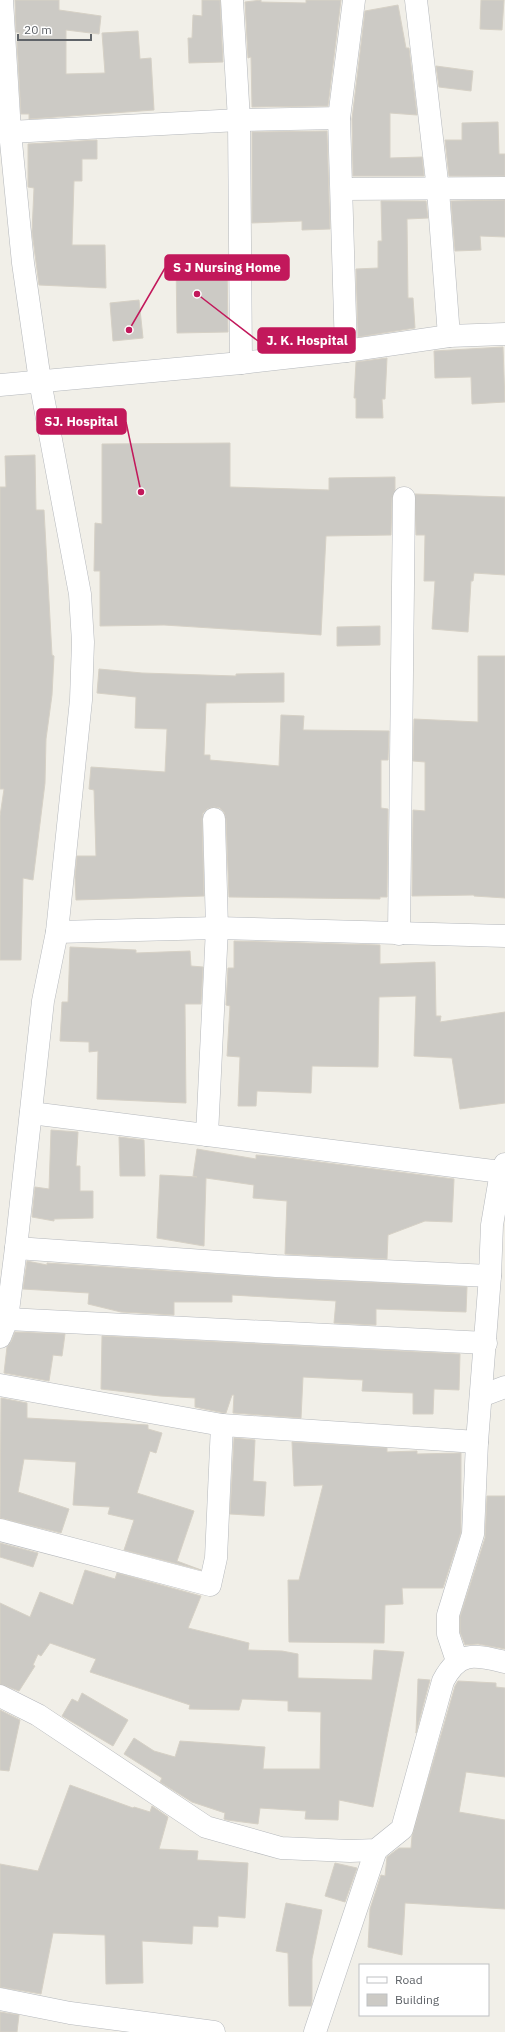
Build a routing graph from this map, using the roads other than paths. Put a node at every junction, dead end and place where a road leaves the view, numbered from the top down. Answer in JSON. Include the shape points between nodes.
{"nodes":[{"id":1,"x":2,"y":0,"type":"edge"},
{"id":2,"x":232,"y":0,"type":"edge"},
{"id":3,"x":354,"y":0,"type":"edge"},
{"id":4,"x":416,"y":0,"type":"edge"},
{"id":5,"x":339,"y":118,"type":"junction"},
{"id":6,"x":239,"y":120,"type":"junction"},
{"id":7,"x":10,"y":132,"type":"junction"},
{"id":8,"x":7,"y":162,"type":"edge"},
{"id":9,"x":505,"y":188,"type":"edge"},
{"id":10,"x":342,"y":189,"type":"junction"},
{"id":11,"x":438,"y":190,"type":"junction"},
{"id":12,"x":505,"y":334,"type":"edge"},
{"id":13,"x":449,"y":336,"type":"junction"},
{"id":14,"x":346,"y":351,"type":"junction"},
{"id":15,"x":241,"y":363,"type":"junction"},
{"id":16,"x":40,"y":381,"type":"junction"},
{"id":17,"x":0,"y":385,"type":"edge"},
{"id":18,"x":404,"y":498,"type":"dead end"},
{"id":19,"x":214,"y":818,"type":"dead end"},
{"id":20,"x":216,"y":928,"type":"junction"},
{"id":21,"x":57,"y":932,"type":"junction"},
{"id":22,"x":398,"y":934,"type":"junction"},
{"id":23,"x":505,"y":936,"type":"edge"},
{"id":24,"x":31,"y":1113,"type":"junction"},
{"id":25,"x":207,"y":1135,"type":"junction"},
{"id":26,"x":503,"y":1168,"type":"edge"},
{"id":27,"x":16,"y":1248,"type":"junction"},
{"id":28,"x":490,"y":1276,"type":"junction"},
{"id":29,"x":3,"y":1328,"type":"edge"},
{"id":30,"x":486,"y":1344,"type":"junction"},
{"id":31,"x":0,"y":1385,"type":"edge"},
{"id":32,"x":505,"y":1387,"type":"edge"},
{"id":33,"x":481,"y":1396,"type":"junction"},
{"id":34,"x":222,"y":1425,"type":"junction"},
{"id":35,"x":477,"y":1442,"type":"junction"},
{"id":36,"x":0,"y":1530,"type":"edge"},
{"id":37,"x":457,"y":1661,"type":"junction"},
{"id":38,"x":505,"y":1662,"type":"edge"},
{"id":39,"x":0,"y":1696,"type":"edge"},
{"id":40,"x":376,"y":1850,"type":"junction"},
{"id":41,"x":0,"y":1999,"type":"edge"},
{"id":42,"x":214,"y":2032,"type":"edge"},
{"id":43,"x":315,"y":2032,"type":"edge"}],
"edges":[{"from":1,"to":7,"type":"street"},
{"from":2,"to":6,"type":"street"},
{"from":3,"to":5,"type":"street"},
{"from":4,"to":11,"type":"street"},
{"from":5,"to":6,"type":"street"},
{"from":5,"to":10,"type":"street"},
{"from":6,"to":7,"type":"street"},
{"from":6,"to":15,"type":"street"},
{"from":7,"to":8,"type":"street"},
{"from":8,"to":16,"type":"street"},
{"from":9,"to":11,"type":"street"},
{"from":10,"to":11,"type":"street"},
{"from":10,"to":14,"type":"street"},
{"from":11,"to":13,"type":"street"},
{"from":12,"to":13,"type":"street"},
{"from":13,"to":14,"type":"street"},
{"from":14,"to":15,"type":"street"},
{"from":15,"to":16,"type":"street"},
{"from":16,"to":17,"type":"street"},
{"from":16,"to":21,"type":"street","via":[[80,594],[83,642],[81,700]]},
{"from":18,"to":22,"type":"street"},
{"from":19,"to":20,"type":"street"},
{"from":20,"to":21,"type":"street"},
{"from":20,"to":22,"type":"street"},
{"from":20,"to":25,"type":"street"},
{"from":21,"to":24,"type":"street","via":[[43,1001]]},
{"from":22,"to":23,"type":"street"},
{"from":24,"to":25,"type":"street"},
{"from":24,"to":27,"type":"street"},
{"from":25,"to":26,"type":"street"},
{"from":26,"to":28,"type":"street","via":[[492,1224]]},
{"from":27,"to":28,"type":"street","via":[[276,1266]]},
{"from":27,"to":29,"type":"street"},
{"from":28,"to":30,"type":"street"},
{"from":29,"to":30,"type":"street"},
{"from":30,"to":33,"type":"street"},
{"from":31,"to":34,"type":"street"},
{"from":32,"to":33,"type":"street"},
{"from":33,"to":35,"type":"street"},
{"from":34,"to":35,"type":"street"},
{"from":34,"to":36,"type":"street","via":[[216,1558],[210,1585]]},
{"from":35,"to":37,"type":"street","via":[[473,1534],[448,1615],[448,1634]]},
{"from":37,"to":38,"type":"street","via":[[469,1657]]},
{"from":37,"to":40,"type":"street","via":[[443,1681],[402,1829]]},
{"from":39,"to":40,"type":"street","via":[[38,1715],[206,1827],[281,1848]]},
{"from":40,"to":43,"type":"street"},
{"from":41,"to":42,"type":"street","via":[[70,2013]]}]}
